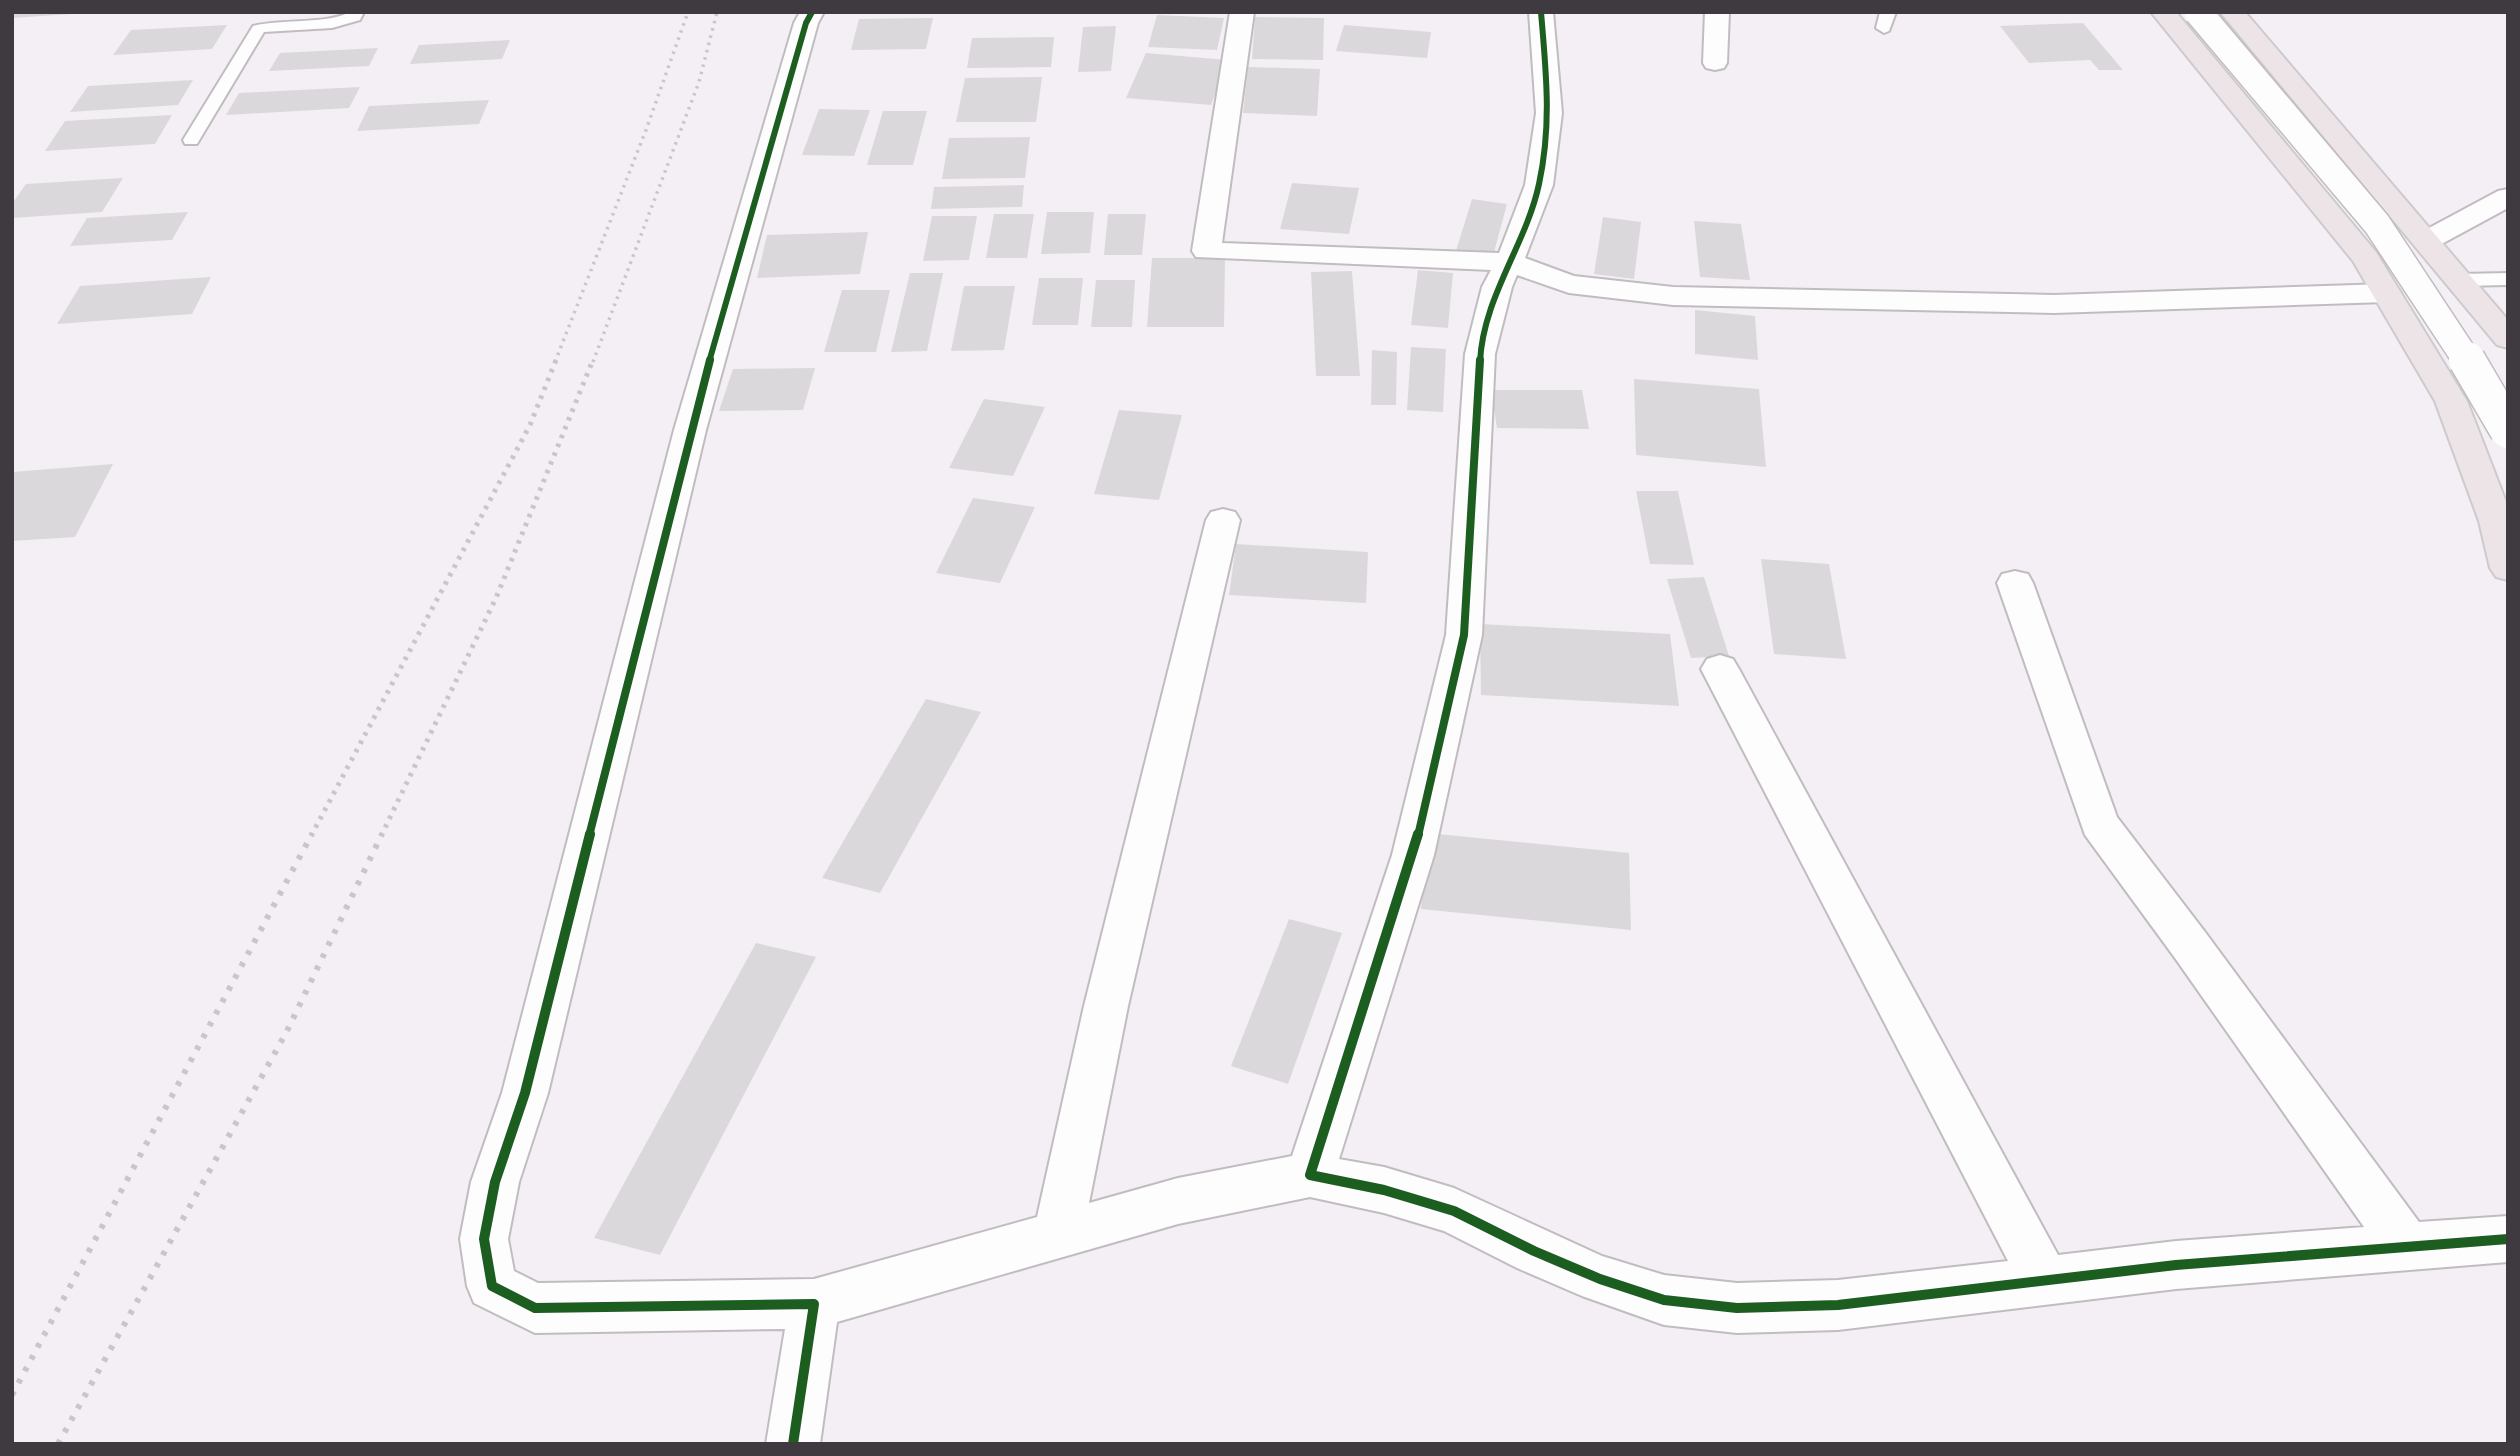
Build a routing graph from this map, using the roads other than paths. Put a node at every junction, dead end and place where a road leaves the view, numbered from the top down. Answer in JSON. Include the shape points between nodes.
{"nodes":[{"id":1,"x":356,"y":12,"type":"edge"},
{"id":2,"x":812,"y":12,"type":"edge"},
{"id":3,"x":1242,"y":12,"type":"edge"},
{"id":4,"x":1541,"y":12,"type":"edge"},
{"id":5,"x":1717,"y":12,"type":"edge"},
{"id":6,"x":2163,"y":12,"type":"edge"},
{"id":7,"x":2198,"y":12,"type":"edge"},
{"id":8,"x":2232,"y":12,"type":"edge"},
{"id":9,"x":1716,"y":63,"type":"dead end"},
{"id":10,"x":191,"y":140,"type":"dead end"},
{"id":11,"x":2508,"y":197,"type":"edge"},
{"id":12,"x":2426,"y":241,"type":"junction"},
{"id":13,"x":1508,"y":262,"type":"junction"},
{"id":14,"x":2508,"y":279,"type":"edge"},
{"id":15,"x":2459,"y":280,"type":"junction"},
{"id":16,"x":2386,"y":293,"type":"junction"},
{"id":17,"x":2508,"y":339,"type":"edge"},
{"id":18,"x":2458,"y":420,"type":"junction"},
{"id":19,"x":2508,"y":428,"type":"edge"},
{"id":20,"x":1223,"y":520,"type":"dead end"},
{"id":21,"x":2508,"y":568,"type":"edge"},
{"id":22,"x":2015,"y":583,"type":"dead end"},
{"id":23,"x":1720,"y":669,"type":"dead end"},
{"id":24,"x":1310,"y":1175,"type":"junction"},
{"id":25,"x":1058,"y":1235,"type":"junction"},
{"id":26,"x":2508,"y":1239,"type":"edge"},
{"id":27,"x":2407,"y":1247,"type":"junction"},
{"id":28,"x":2045,"y":1281,"type":"junction"},
{"id":29,"x":814,"y":1304,"type":"junction"},
{"id":30,"x":793,"y":1444,"type":"edge"}],
"edges":[{"from":1,"to":10,"type":"lane","via":[[344,22],[275,24],[258,29]]},
{"from":2,"to":29,"type":"street","via":[[690,430],[525,1093],[495,1182],[484,1239],[492,1286],[535,1308]]},
{"from":3,"to":13,"type":"street","via":[[1206,251]]},
{"from":4,"to":13,"type":"street","via":[[1549,113],[1539,185]]},
{"from":5,"to":9,"type":"street"},
{"from":6,"to":16,"type":"main road","via":[[2366,258]]},
{"from":7,"to":19,"type":"street","bridge":true,"via":[[2377,224]]},
{"from":8,"to":12,"type":"main road"},
{"from":11,"to":12,"type":"street"},
{"from":12,"to":15,"type":"main road"},
{"from":13,"to":16,"type":"street","via":[[1569,284],[1673,296],[2054,304]]},
{"from":13,"to":24,"type":"street","via":[[1480,354],[1464,635],[1413,855]]},
{"from":14,"to":15,"type":"lane"},
{"from":15,"to":17,"type":"main road"},
{"from":16,"to":18,"type":"main road"},
{"from":18,"to":19,"type":"street"},
{"from":18,"to":21,"type":"main road","via":[[2496,521]]},
{"from":20,"to":25,"type":"street","via":[[1106,1006]]},
{"from":22,"to":27,"type":"street","via":[[2099,824]]},
{"from":23,"to":28,"type":"street"},
{"from":24,"to":25,"type":"street","via":[[1178,1202]]},
{"from":24,"to":28,"type":"street","via":[[1454,1211],[1589,1274],[1664,1300],[1737,1308],[1838,1305]]},
{"from":25,"to":29,"type":"street"},
{"from":26,"to":27,"type":"street"},
{"from":27,"to":28,"type":"street","via":[[2176,1265]]},
{"from":29,"to":30,"type":"street"}]}
